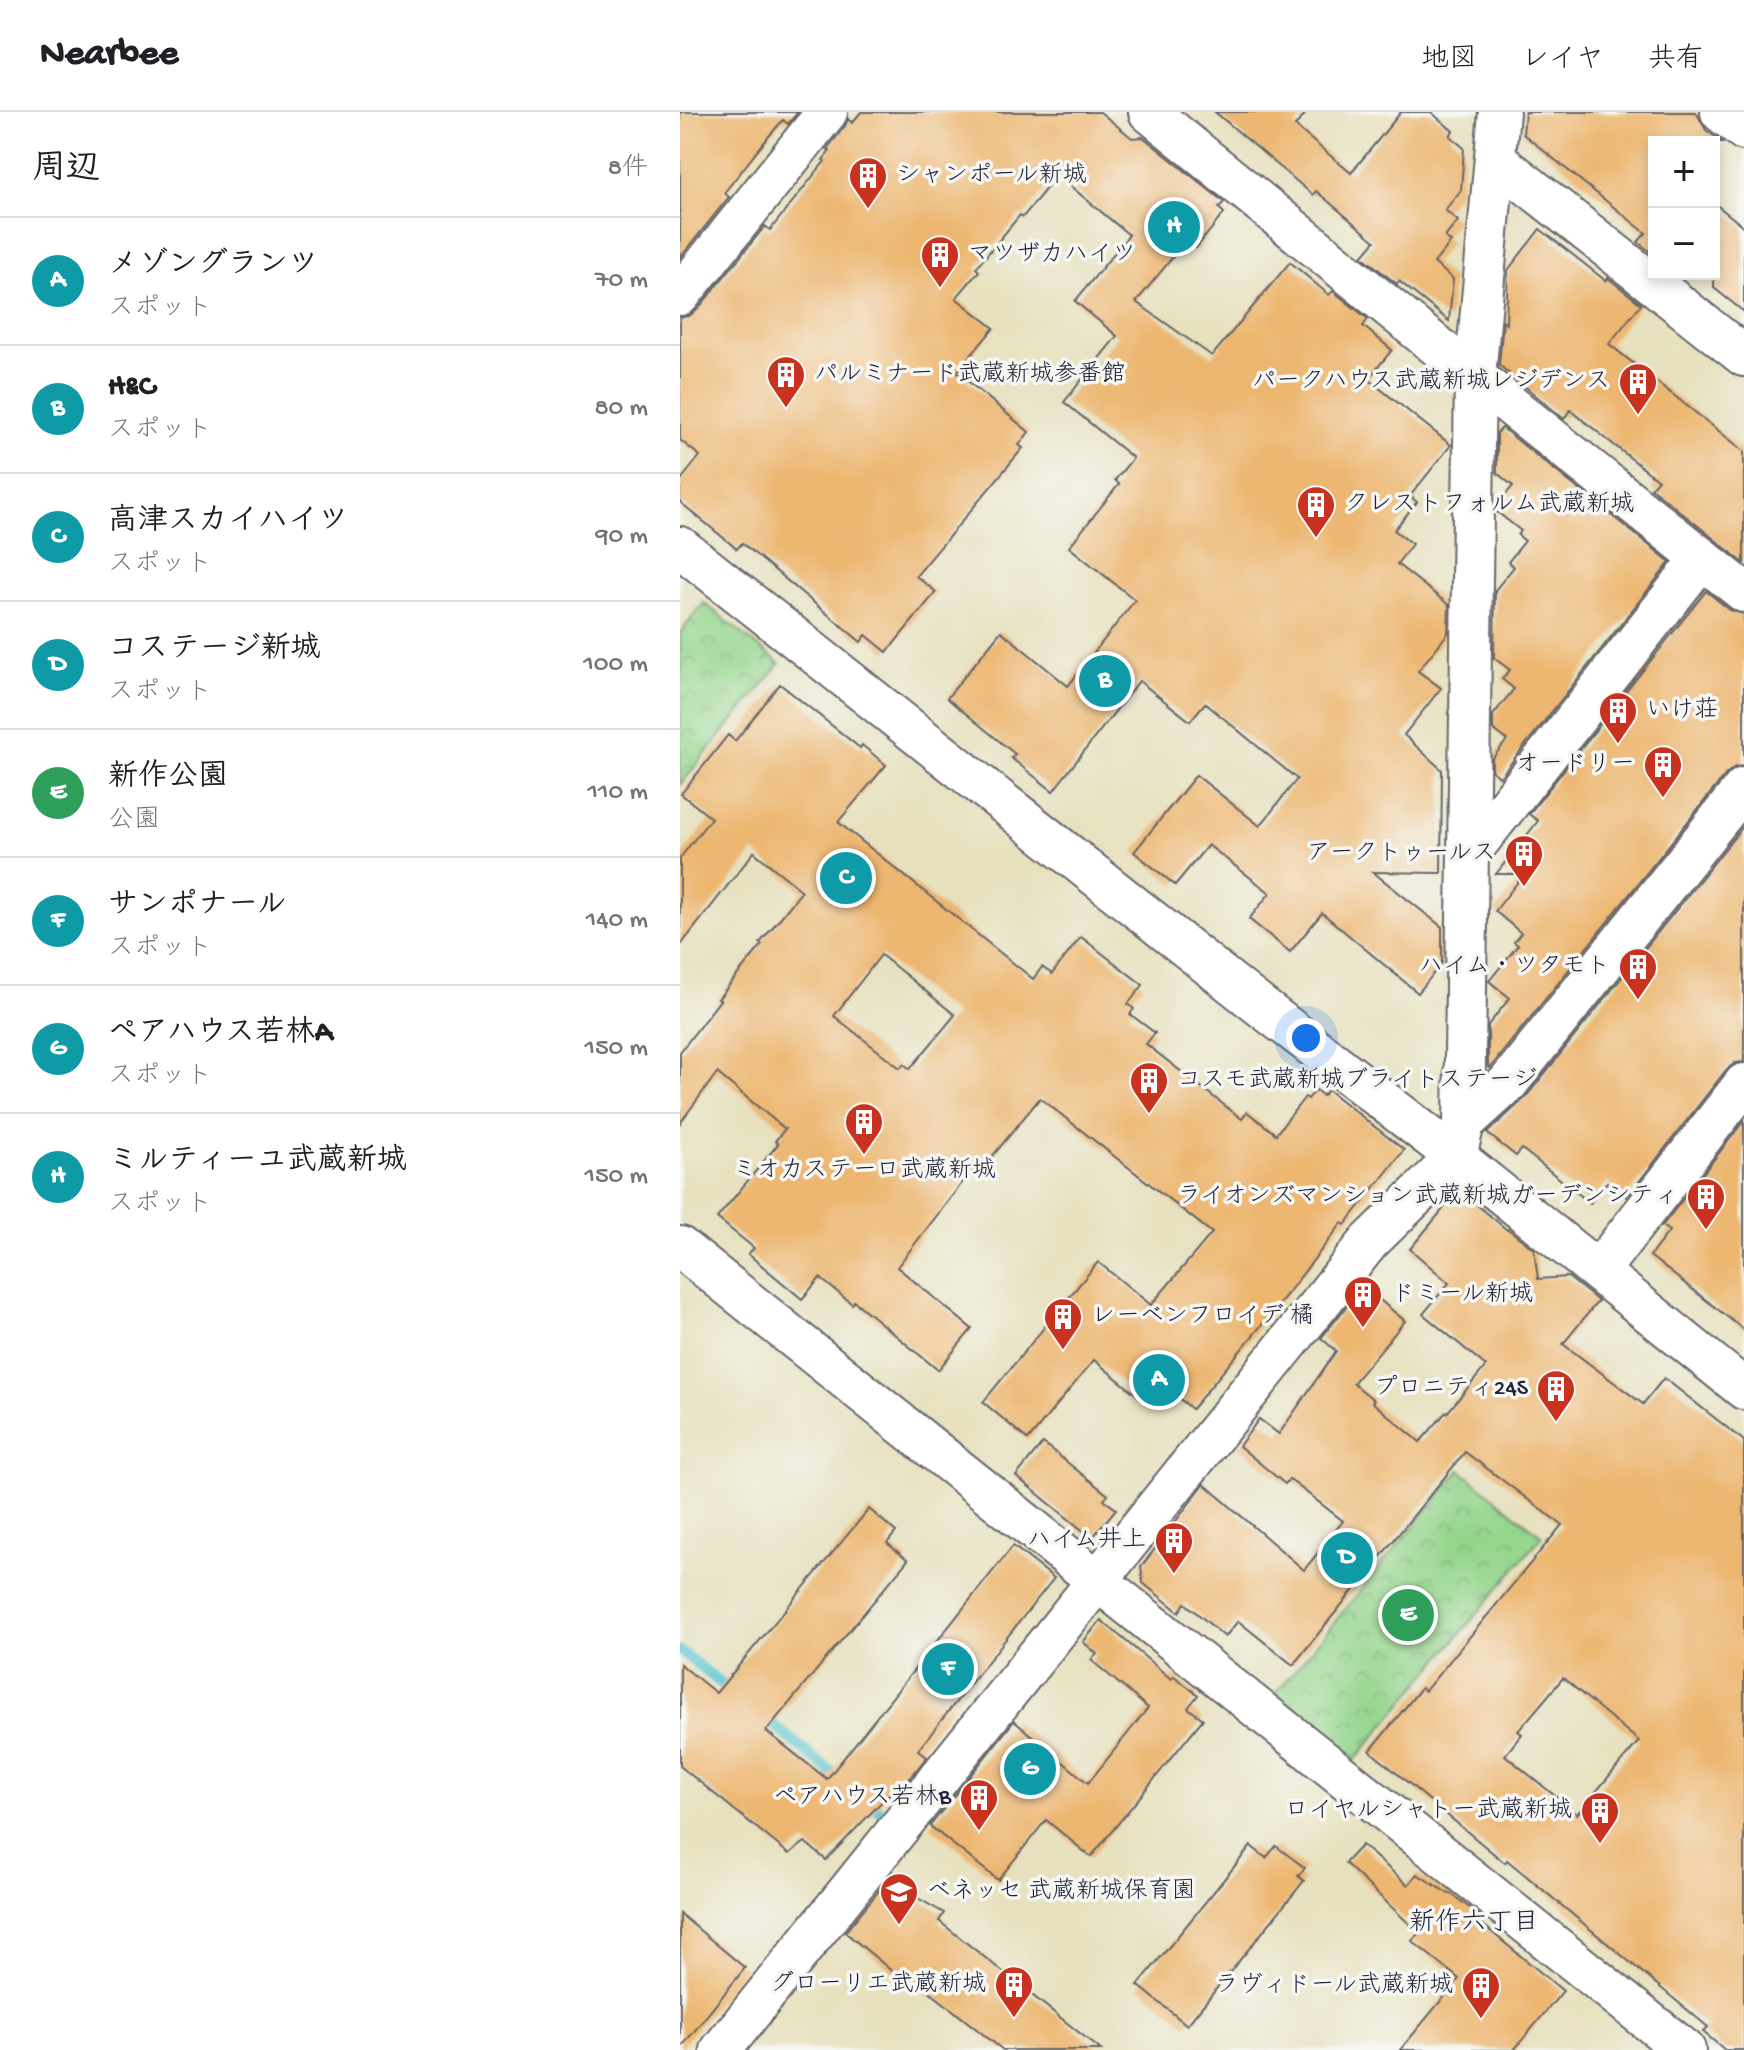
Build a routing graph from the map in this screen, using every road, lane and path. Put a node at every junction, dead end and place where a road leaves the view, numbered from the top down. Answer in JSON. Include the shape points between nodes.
{"nodes":[{"id":1,"x":827,"y":112,"type":"edge"},
{"id":2,"x":1149,"y":112,"type":"edge"},
{"id":3,"x":1499,"y":112,"type":"edge"},
{"id":4,"x":1721,"y":112,"type":"edge"},
{"id":5,"x":1744,"y":130,"type":"edge"},
{"id":6,"x":1495,"y":159,"type":"junction"},
{"id":7,"x":680,"y":295,"type":"edge"},
{"id":8,"x":1744,"y":356,"type":"edge"},
{"id":9,"x":1475,"y":377,"type":"junction"},
{"id":10,"x":680,"y":547,"type":"edge"},
{"id":11,"x":1702,"y":558,"type":"junction"},
{"id":12,"x":1744,"y":592,"type":"edge"},
{"id":13,"x":1744,"y":788,"type":"edge"},
{"id":14,"x":1469,"y":854,"type":"junction"},
{"id":15,"x":1744,"y":1084,"type":"edge"},
{"id":16,"x":1460,"y":1140,"type":"junction"},
{"id":17,"x":680,"y":1247,"type":"edge"},
{"id":18,"x":1598,"y":1271,"type":"junction"},
{"id":19,"x":1744,"y":1388,"type":"edge"},
{"id":20,"x":1098,"y":1581,"type":"junction"},
{"id":21,"x":721,"y":2050,"type":"edge"},
{"id":22,"x":1685,"y":2050,"type":"edge"}],
"edges":[{"from":1,"to":7,"type":"street"},
{"from":2,"to":9,"type":"street"},
{"from":3,"to":6,"type":"street"},
{"from":4,"to":5,"type":"street"},
{"from":6,"to":8,"type":"street"},
{"from":6,"to":9,"type":"street"},
{"from":9,"to":11,"type":"street"},
{"from":9,"to":14,"type":"street"},
{"from":10,"to":16,"type":"street","via":[[1259,1005]]},
{"from":11,"to":12,"type":"street"},
{"from":11,"to":14,"type":"street"},
{"from":13,"to":16,"type":"street"},
{"from":14,"to":16,"type":"street"},
{"from":15,"to":18,"type":"street"},
{"from":16,"to":18,"type":"street"},
{"from":16,"to":20,"type":"street","via":[[1369,1242]]},
{"from":17,"to":20,"type":"street"},
{"from":18,"to":19,"type":"street"},
{"from":20,"to":21,"type":"street"},
{"from":20,"to":22,"type":"street"}]}
